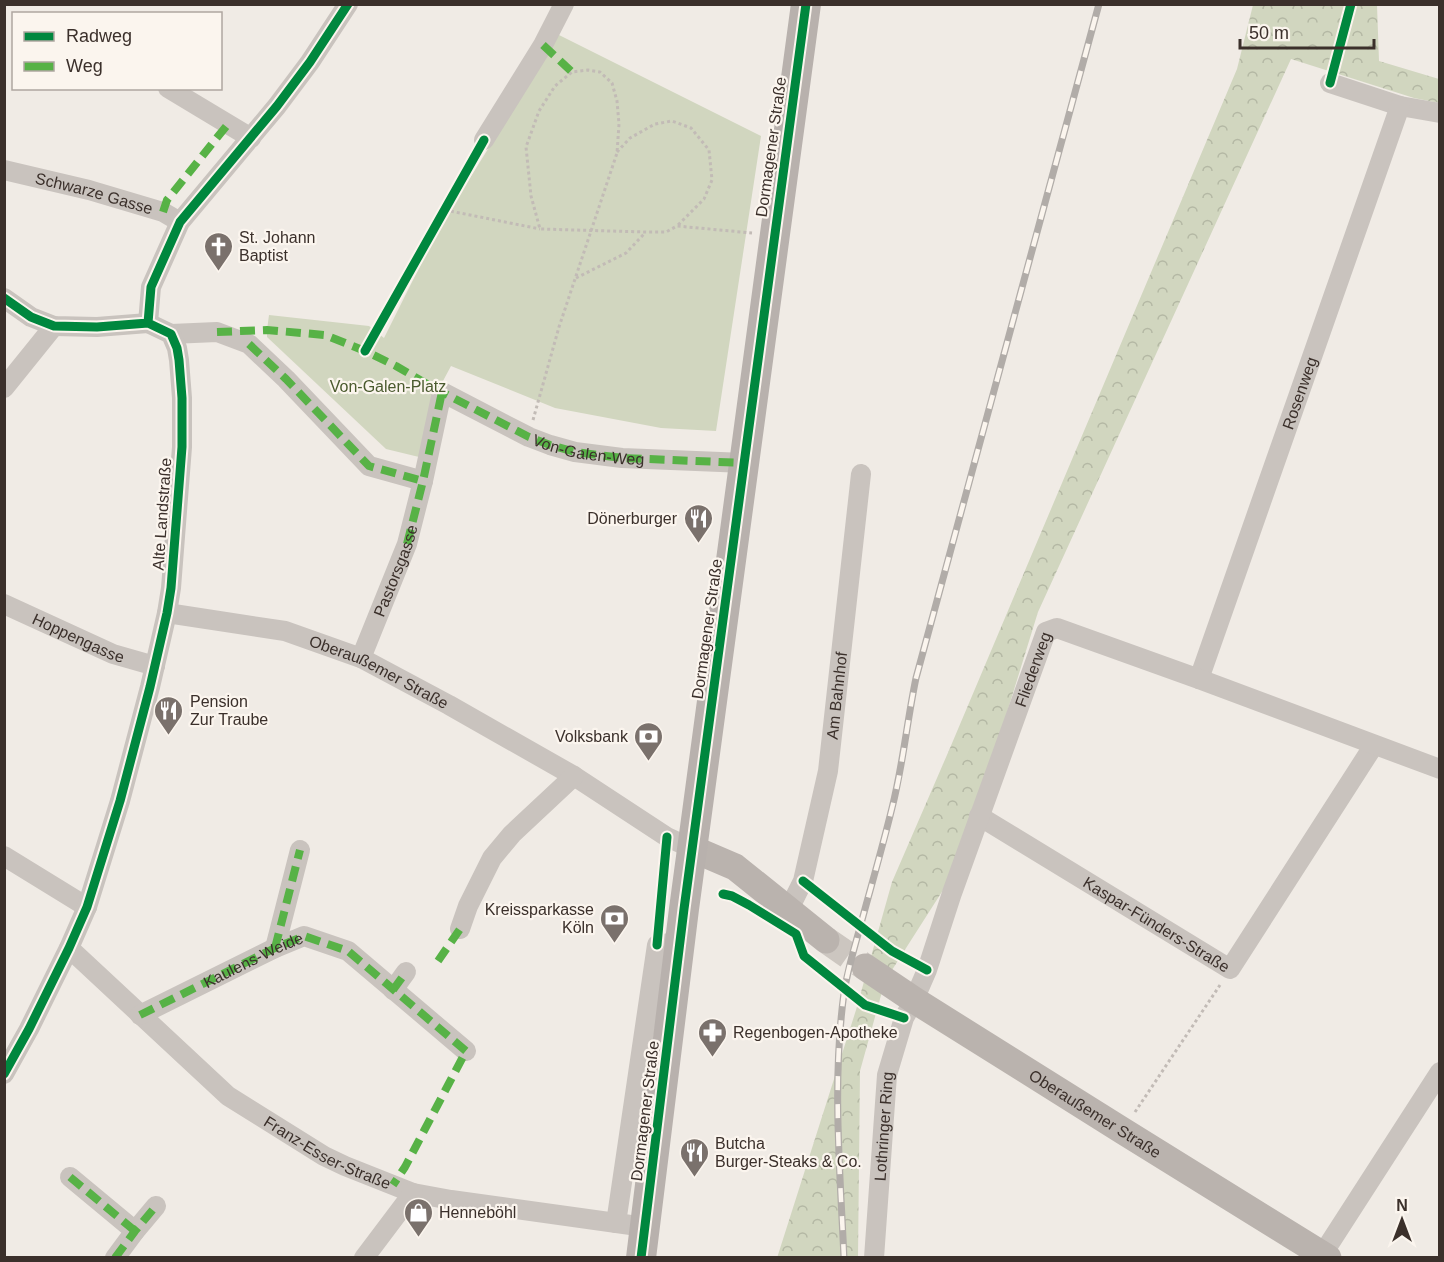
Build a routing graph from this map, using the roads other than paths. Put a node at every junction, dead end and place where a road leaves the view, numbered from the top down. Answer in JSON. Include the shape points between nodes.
{"nodes":[{"id":1,"x":348,"y":4,"type":"edge"},
{"id":2,"x":564,"y":4,"type":"edge"},
{"id":3,"x":806,"y":4,"type":"edge"},
{"id":4,"x":1330,"y":83,"type":"dead end"},
{"id":5,"x":171,"y":90,"type":"edge"},
{"id":6,"x":1400,"y":106,"type":"junction"},
{"id":7,"x":1440,"y":113,"type":"edge"},
{"id":8,"x":250,"y":138,"type":"junction"},
{"id":9,"x":484,"y":140,"type":"dead end"},
{"id":10,"x":4,"y":170,"type":"edge"},
{"id":11,"x":180,"y":222,"type":"junction"},
{"id":12,"x":4,"y":298,"type":"edge"},
{"id":13,"x":148,"y":323,"type":"junction"},
{"id":14,"x":54,"y":326,"type":"junction"},
{"id":15,"x":171,"y":334,"type":"junction"},
{"id":16,"x":4,"y":388,"type":"edge"},
{"id":17,"x":442,"y":392,"type":"joint"},
{"id":18,"x":745,"y":464,"type":"junction"},
{"id":19,"x":861,"y":474,"type":"dead end"},
{"id":20,"x":423,"y":481,"type":"junction"},
{"id":21,"x":4,"y":604,"type":"edge"},
{"id":22,"x":167,"y":613,"type":"junction"},
{"id":23,"x":361,"y":658,"type":"junction"},
{"id":24,"x":155,"y":666,"type":"junction"},
{"id":25,"x":1199,"y":679,"type":"junction"},
{"id":26,"x":1374,"y":745,"type":"junction"},
{"id":27,"x":1440,"y":769,"type":"edge"},
{"id":28,"x":574,"y":776,"type":"junction"},
{"id":29,"x":979,"y":816,"type":"junction"},
{"id":30,"x":693,"y":849,"type":"junction"},
{"id":31,"x":300,"y":850,"type":"dead end"},
{"id":32,"x":4,"y":856,"type":"edge"},
{"id":33,"x":87,"y":907,"type":"junction"},
{"id":34,"x":789,"y":909,"type":"junction"},
{"id":35,"x":460,"y":929,"type":"dead end"},
{"id":36,"x":826,"y":940,"type":"tunnel mouth"},
{"id":37,"x":680,"y":941,"type":"junction"},
{"id":38,"x":69,"y":948,"type":"junction"},
{"id":39,"x":275,"y":948,"type":"junction"},
{"id":40,"x":865,"y":967,"type":"tunnel mouth"},
{"id":41,"x":406,"y":972,"type":"dead end"},
{"id":42,"x":393,"y":990,"type":"junction"},
{"id":43,"x":914,"y":1000,"type":"junction"},
{"id":44,"x":140,"y":1015,"type":"junction"},
{"id":45,"x":466,"y":1051,"type":"dead end"},
{"id":46,"x":1440,"y":1072,"type":"edge"},
{"id":47,"x":4,"y":1074,"type":"edge"},
{"id":48,"x":70,"y":1177,"type":"dead end"},
{"id":49,"x":413,"y":1193,"type":"junction"},
{"id":50,"x":156,"y":1206,"type":"dead end"},
{"id":51,"x":616,"y":1223,"type":"junction"},
{"id":52,"x":645,"y":1227,"type":"junction"},
{"id":53,"x":135,"y":1231,"type":"junction"},
{"id":54,"x":1325,"y":1256,"type":"edge"},
{"id":55,"x":115,"y":1257,"type":"edge"},
{"id":56,"x":364,"y":1257,"type":"edge"},
{"id":57,"x":641,"y":1257,"type":"edge"},
{"id":58,"x":874,"y":1257,"type":"edge"}],
"edges":[{"from":1,"to":8,"type":"street","via":[[312,59]]},
{"from":2,"to":9,"type":"street"},
{"from":3,"to":18,"type":"main road","name":"Dormagener Straße"},
{"from":4,"to":6,"type":"street"},
{"from":5,"to":8,"type":"street"},
{"from":6,"to":7,"type":"street"},
{"from":6,"to":25,"type":"street","name":"Rosenweg"},
{"from":8,"to":11,"type":"street"},
{"from":10,"to":11,"type":"street","name":"Schwarze Gasse","via":[[155,209]]},
{"from":11,"to":13,"type":"street","via":[[151,287]]},
{"from":12,"to":14,"type":"street","via":[[31,317]]},
{"from":13,"to":14,"type":"street"},
{"from":13,"to":15,"type":"street"},
{"from":14,"to":16,"type":"street"},
{"from":15,"to":20,"type":"street","via":[[217,332],[249,344],[369,466]]},
{"from":15,"to":22,"type":"street","name":"Alte Landstraße","via":[[179,360],[182,447]]},
{"from":17,"to":18,"type":"street","name":"Von-Galen-Weg","via":[[529,437],[590,455]]},
{"from":17,"to":20,"type":"street","name":"Pastorsgasse"},
{"from":18,"to":30,"type":"main road","name":"Dormagener Straße"},
{"from":19,"to":34,"type":"street","name":"Am Bahnhof","via":[[828,771],[803,881]]},
{"from":20,"to":23,"type":"street","name":"Pastorsgasse","via":[[407,544]]},
{"from":21,"to":24,"type":"street","name":"Hoppengasse","via":[[113,654]]},
{"from":22,"to":23,"type":"street","name":"Oberaußemer Straße","via":[[285,631]]},
{"from":22,"to":24,"type":"street","name":"Alte Landstraße"},
{"from":23,"to":28,"type":"street","name":"Oberaußemer Straße"},
{"from":24,"to":33,"type":"street","name":"Alte Landstraße"},
{"from":25,"to":26,"type":"street","name":"Fliederweg"},
{"from":25,"to":29,"type":"street","name":"Fliederweg","via":[[1057,628],[1046,632]]},
{"from":26,"to":27,"type":"street","name":"Fliederweg"},
{"from":26,"to":29,"type":"street","name":"Kaspar-Fünders-Straße","via":[[1230,969]]},
{"from":28,"to":30,"type":"street","name":"Oberaußemer Straße","via":[[667,837]]},
{"from":28,"to":35,"type":"street","via":[[492,858]]},
{"from":29,"to":43,"type":"street","name":"Fliederweg"},
{"from":30,"to":34,"type":"main road","name":"Oberaußemer Straße","via":[[735,867]]},
{"from":30,"to":37,"type":"main road","name":"Dormagener Straße"},
{"from":31,"to":39,"type":"street"},
{"from":32,"to":33,"type":"street"},
{"from":33,"to":38,"type":"street","name":"Alte Landstraße"},
{"from":34,"to":36,"type":"main road","name":"Oberaußemer Straße"},
{"from":37,"to":51,"type":"street","name":"Dormagener Straße","via":[[657,945]]},
{"from":37,"to":52,"type":"main road","name":"Dormagener Straße"},
{"from":38,"to":44,"type":"street","name":"Franz-Esser-Straße"},
{"from":38,"to":47,"type":"street","name":"Alte Landstraße"},
{"from":39,"to":42,"type":"street","name":"Kaulens-Weide","via":[[304,936],[348,951]]},
{"from":39,"to":44,"type":"street","name":"Kaulens-Weide"},
{"from":40,"to":43,"type":"main road","name":"Oberaußemer Straße"},
{"from":41,"to":42,"type":"street"},
{"from":42,"to":45,"type":"street","name":"Kaulens-Weide"},
{"from":43,"to":54,"type":"main road","name":"Oberaußemer Straße"},
{"from":43,"to":58,"type":"street","name":"Lothringer Ring","via":[[904,1018],[887,1075]]},
{"from":44,"to":49,"type":"street","name":"Franz-Esser-Straße","via":[[228,1096],[324,1156]]},
{"from":46,"to":54,"type":"street"},
{"from":48,"to":53,"type":"street"},
{"from":49,"to":51,"type":"street","name":"Franz-Esser-Straße"},
{"from":49,"to":56,"type":"street"},
{"from":50,"to":53,"type":"street"},
{"from":51,"to":52,"type":"street","name":"Franz-Esser-Straße"},
{"from":52,"to":57,"type":"main road","name":"Dormagener Straße"},
{"from":53,"to":55,"type":"street"}]}
